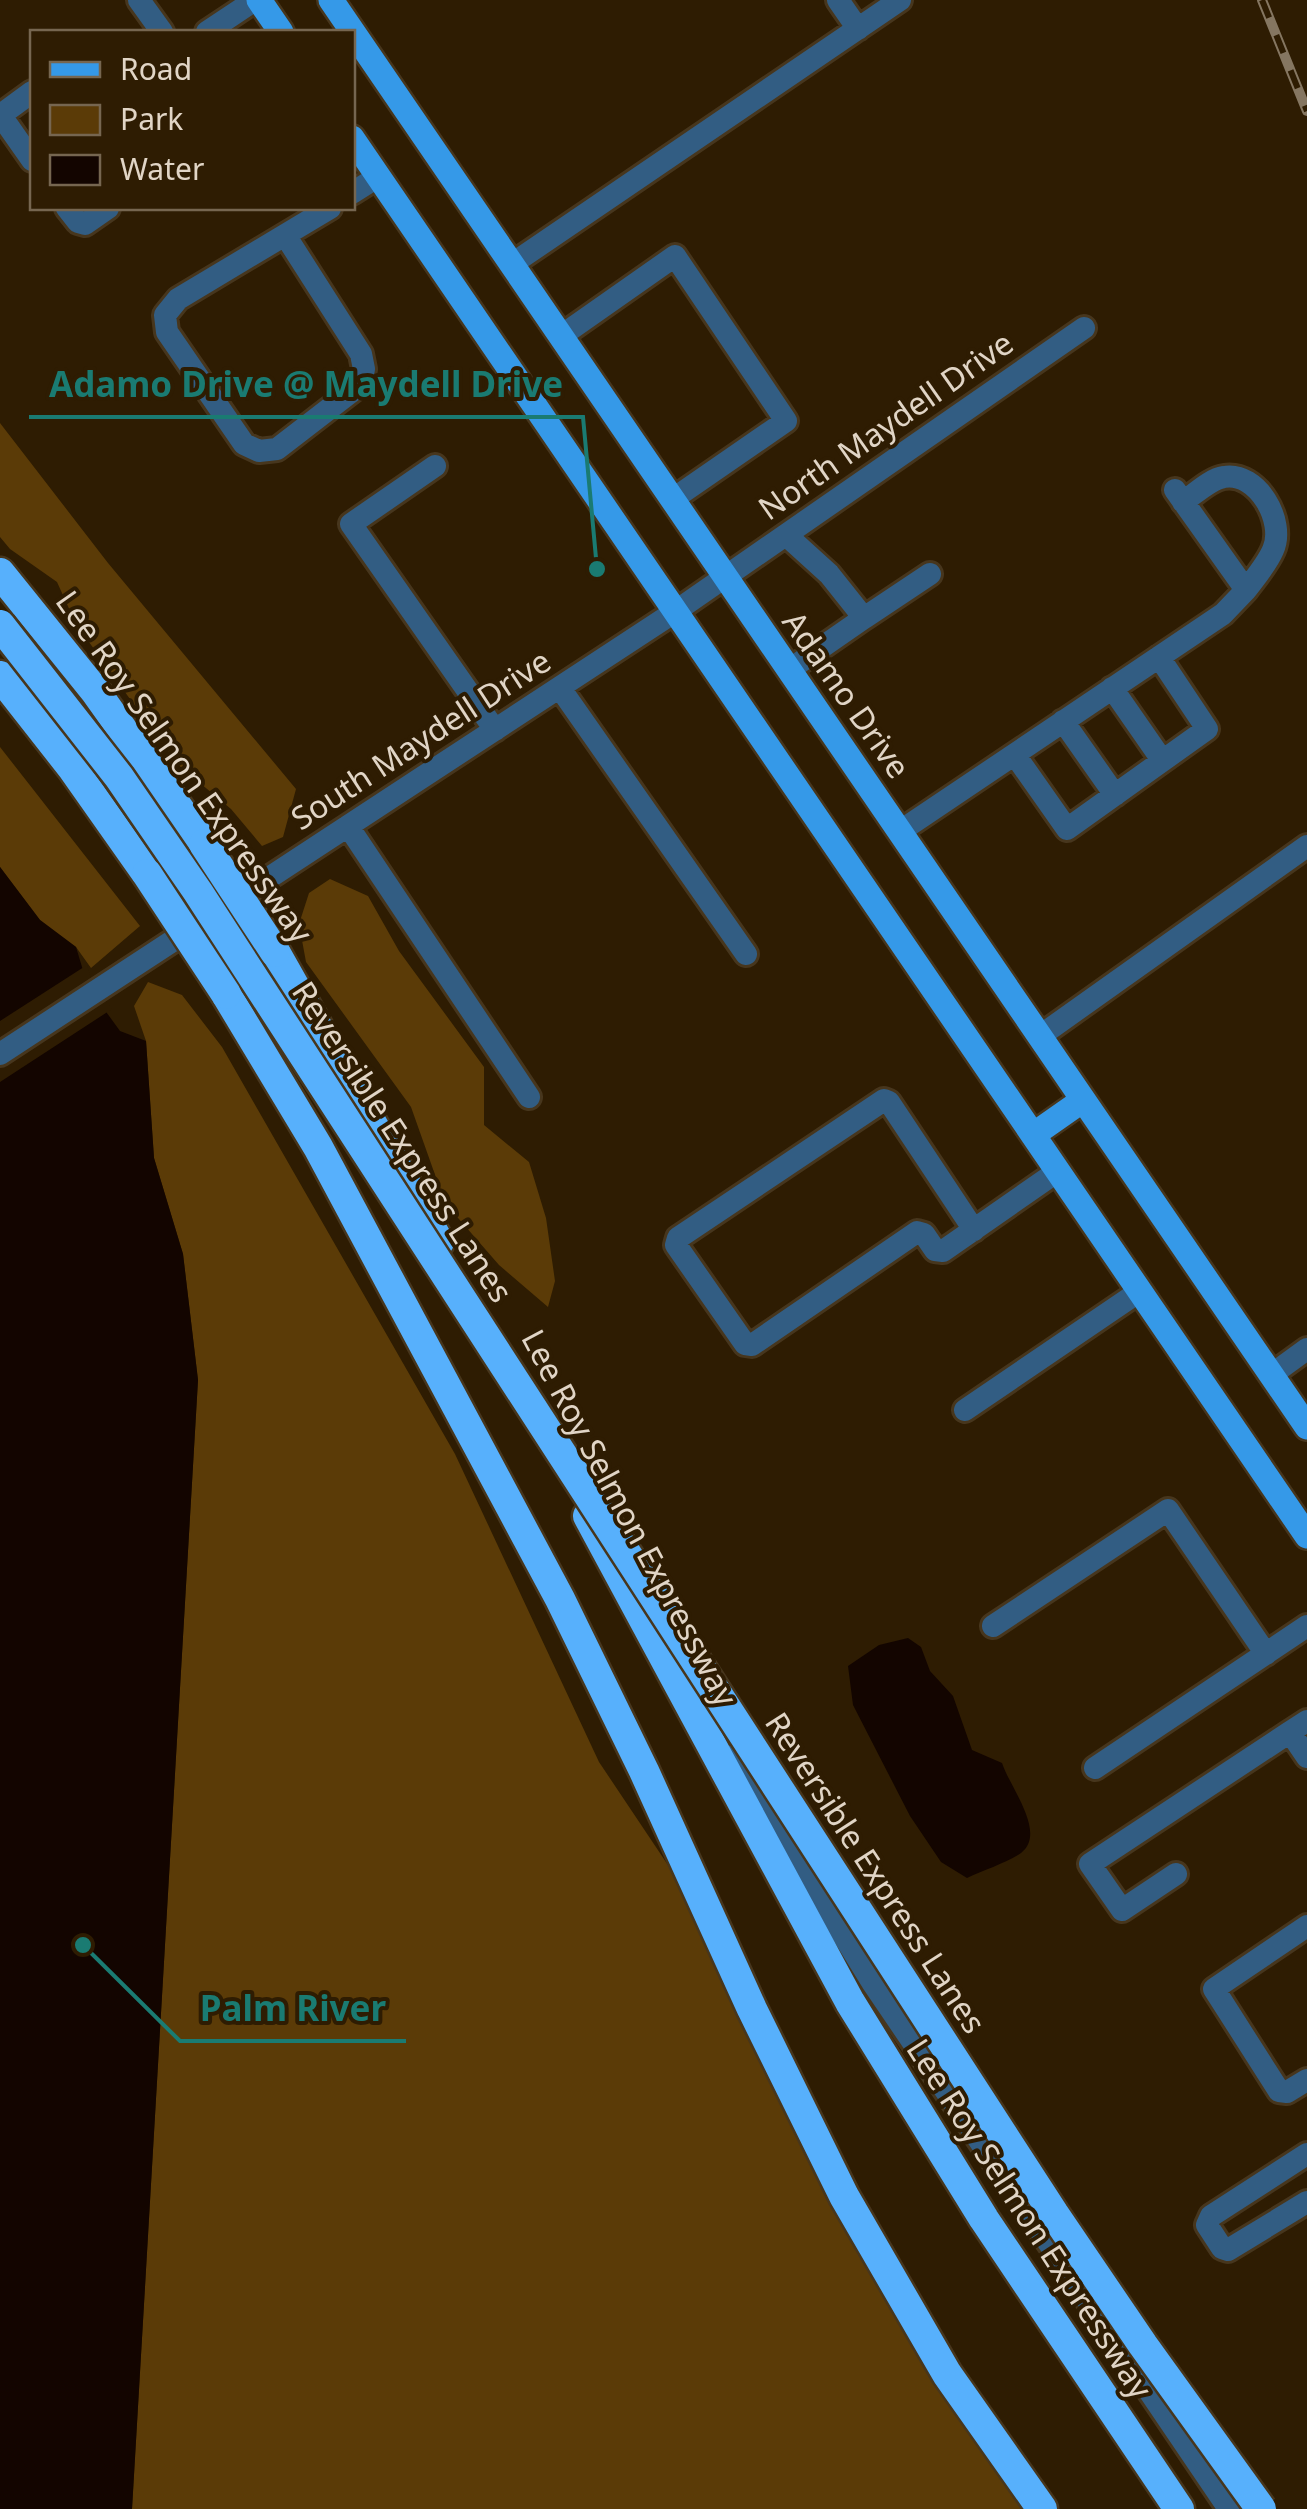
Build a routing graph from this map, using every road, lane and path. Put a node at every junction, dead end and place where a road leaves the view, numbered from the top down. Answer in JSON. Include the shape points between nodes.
{"nodes":[{"id":1,"x":139,"y":0,"type":"edge"},
{"id":2,"x":257,"y":0,"type":"edge"},
{"id":3,"x":331,"y":0,"type":"edge"},
{"id":4,"x":838,"y":0,"type":"edge"},
{"id":5,"x":900,"y":0,"type":"edge"},
{"id":6,"x":858,"y":29,"type":"junction"},
{"id":7,"x":161,"y":30,"type":"edge"},
{"id":8,"x":210,"y":30,"type":"edge"},
{"id":9,"x":280,"y":30,"type":"edge"},
{"id":10,"x":352,"y":30,"type":"edge"},
{"id":11,"x":355,"y":35,"type":"edge"},
{"id":12,"x":30,"y":93,"type":"edge"},
{"id":13,"x":355,"y":142,"type":"edge"},
{"id":14,"x":30,"y":157,"type":"edge"},
{"id":15,"x":379,"y":176,"type":"junction"},
{"id":16,"x":355,"y":192,"type":"edge"},
{"id":17,"x":69,"y":210,"type":"edge"},
{"id":18,"x":105,"y":210,"type":"edge"},
{"id":19,"x":327,"y":210,"type":"edge"},
{"id":20,"x":286,"y":235,"type":"junction"},
{"id":21,"x":512,"y":264,"type":"junction"},
{"id":22,"x":1084,"y":328,"type":"dead end"},
{"id":23,"x":560,"y":336,"type":"junction"},
{"id":24,"x":436,"y":466,"type":"dead end"},
{"id":25,"x":672,"y":500,"type":"junction"},
{"id":26,"x":786,"y":535,"type":"junction"},
{"id":27,"x":0,"y":572,"type":"edge"},
{"id":28,"x":930,"y":574,"type":"dead end"},
{"id":29,"x":726,"y":578,"type":"junction"},
{"id":30,"x":1246,"y":590,"type":"junction"},
{"id":31,"x":676,"y":611,"type":"junction"},
{"id":32,"x":864,"y":618,"type":"junction"},
{"id":33,"x":0,"y":625,"type":"edge"},
{"id":34,"x":1158,"y":658,"type":"junction"},
{"id":35,"x":788,"y":670,"type":"junction"},
{"id":36,"x":0,"y":676,"type":"edge"},
{"id":37,"x":560,"y":688,"type":"junction"},
{"id":38,"x":1112,"y":688,"type":"junction"},
{"id":39,"x":1063,"y":722,"type":"junction"},
{"id":40,"x":495,"y":730,"type":"junction"},
{"id":41,"x":1015,"y":755,"type":"junction"},
{"id":42,"x":1162,"y":760,"type":"junction"},
{"id":43,"x":1115,"y":794,"type":"junction"},
{"id":44,"x":348,"y":826,"type":"junction"},
{"id":45,"x":902,"y":830,"type":"junction"},
{"id":46,"x":1307,"y":846,"type":"edge"},
{"id":47,"x":746,"y":954,"type":"dead end"},
{"id":48,"x":1040,"y":1036,"type":"junction"},
{"id":49,"x":0,"y":1054,"type":"edge"},
{"id":50,"x":529,"y":1097,"type":"dead end"},
{"id":51,"x":1083,"y":1100,"type":"junction"},
{"id":52,"x":1033,"y":1135,"type":"junction"},
{"id":53,"x":1058,"y":1171,"type":"junction"},
{"id":54,"x":974,"y":1230,"type":"junction"},
{"id":55,"x":1140,"y":1291,"type":"junction"},
{"id":56,"x":1307,"y":1349,"type":"edge"},
{"id":57,"x":1272,"y":1376,"type":"junction"},
{"id":58,"x":965,"y":1410,"type":"dead end"},
{"id":59,"x":1307,"y":1427,"type":"edge"},
{"id":60,"x":1307,"y":1536,"type":"edge"},
{"id":61,"x":993,"y":1626,"type":"dead end"},
{"id":62,"x":1307,"y":1626,"type":"edge"},
{"id":63,"x":1266,"y":1654,"type":"junction"},
{"id":64,"x":674,"y":1675,"type":"junction"},
{"id":65,"x":1299,"y":1726,"type":"edge"},
{"id":66,"x":1307,"y":1756,"type":"edge"},
{"id":67,"x":1095,"y":1768,"type":"dead end"},
{"id":68,"x":1176,"y":1874,"type":"dead end"},
{"id":69,"x":1307,"y":1926,"type":"edge"},
{"id":70,"x":1307,"y":2080,"type":"edge"},
{"id":71,"x":1307,"y":2154,"type":"edge"},
{"id":72,"x":1307,"y":2202,"type":"edge"},
{"id":73,"x":1042,"y":2509,"type":"edge"},
{"id":74,"x":1179,"y":2509,"type":"edge"},
{"id":75,"x":1229,"y":2509,"type":"edge"},
{"id":76,"x":1261,"y":2509,"type":"edge"}],
"edges":[{"from":1,"to":7,"type":"street"},
{"from":2,"to":8,"type":"street"},
{"from":2,"to":9,"type":"main road"},
{"from":3,"to":10,"type":"main road","name":"Adamo Drive"},
{"from":4,"to":6,"type":"street"},
{"from":5,"to":6,"type":"street"},
{"from":6,"to":21,"type":"street"},
{"from":11,"to":21,"type":"main road","name":"Adamo Drive"},
{"from":12,"to":14,"type":"street","via":[[4,120]]},
{"from":13,"to":15,"type":"main road"},
{"from":15,"to":16,"type":"street"},
{"from":15,"to":31,"type":"main road"},
{"from":17,"to":18,"type":"street","via":[[85,224]]},
{"from":19,"to":20,"type":"street"},
{"from":20,"to":20,"type":"street","via":[[178,299],[165,315],[167,332],[244,444],[259,451],[277,450],[360,385],[364,370],[361,354]]},
{"from":21,"to":23,"type":"main road","name":"Adamo Drive"},
{"from":22,"to":26,"type":"street","name":"North Maydell Drive"},
{"from":23,"to":25,"type":"main road","name":"Adamo Drive"},
{"from":23,"to":25,"type":"street","via":[[674,256],[786,421]]},
{"from":24,"to":40,"type":"street","via":[[351,524]]},
{"from":25,"to":29,"type":"main road","name":"Adamo Drive"},
{"from":26,"to":29,"type":"street","name":"North Maydell Drive"},
{"from":26,"to":32,"type":"street"},
{"from":27,"to":64,"type":"highway","name":"Lee Roy Selmon Expressway","bridge":true,"via":[[95,691],[275,952]]},
{"from":28,"to":32,"type":"street"},
{"from":29,"to":31,"type":"street","name":"South Maydell Drive"},
{"from":29,"to":35,"type":"main road","name":"Adamo Drive"},
{"from":30,"to":30,"type":"street","via":[[1179,496],[1220,477],[1241,477],[1257,488],[1274,524],[1275,548]]},
{"from":30,"to":34,"type":"street"},
{"from":31,"to":37,"type":"street","name":"South Maydell Drive"},
{"from":31,"to":52,"type":"main road"},
{"from":32,"to":35,"type":"street"},
{"from":33,"to":76,"type":"highway","name":"Reversible Express Lanes","bridge":true,"via":[[198,892],[1054,2214]]},
{"from":34,"to":38,"type":"street"},
{"from":34,"to":42,"type":"street","via":[[1207,729]]},
{"from":35,"to":45,"type":"main road","name":"Adamo Drive"},
{"from":36,"to":73,"type":"highway","bridge":true,"via":[[148,874],[318,1147],[560,1599],[852,2212],[947,2374]]},
{"from":37,"to":40,"type":"street","name":"South Maydell Drive"},
{"from":37,"to":47,"type":"street"},
{"from":38,"to":39,"type":"street"},
{"from":38,"to":42,"type":"street"},
{"from":39,"to":41,"type":"street"},
{"from":39,"to":43,"type":"street"},
{"from":40,"to":44,"type":"street","name":"South Maydell Drive"},
{"from":41,"to":43,"type":"street","via":[[1066,829]]},
{"from":41,"to":45,"type":"street"},
{"from":42,"to":43,"type":"street"},
{"from":44,"to":49,"type":"street","name":"South Maydell Drive"},
{"from":44,"to":50,"type":"street"},
{"from":45,"to":48,"type":"main road","name":"Adamo Drive"},
{"from":46,"to":48,"type":"street"},
{"from":48,"to":51,"type":"main road","name":"Adamo Drive"},
{"from":51,"to":52,"type":"main road"},
{"from":51,"to":57,"type":"main road","name":"Adamo Drive"},
{"from":52,"to":53,"type":"main road"},
{"from":53,"to":54,"type":"street"},
{"from":53,"to":55,"type":"main road"},
{"from":54,"to":54,"type":"street","via":[[939,1251],[917,1232],[752,1345],[676,1245],[884,1100]]},
{"from":55,"to":58,"type":"street"},
{"from":55,"to":60,"type":"main road"},
{"from":56,"to":57,"type":"street"},
{"from":57,"to":59,"type":"main road","name":"Adamo Drive"},
{"from":61,"to":63,"type":"street","via":[[1168,1510]]},
{"from":62,"to":63,"type":"street"},
{"from":63,"to":67,"type":"street"},
{"from":64,"to":74,"type":"highway","name":"Lee Roy Selmon Expressway","via":[[905,2094]]},
{"from":64,"to":75,"type":"street","via":[[724,1742],[872,1982]]},
{"from":65,"to":66,"type":"street"},
{"from":65,"to":68,"type":"street","via":[[1090,1864],[1122,1910]]},
{"from":69,"to":70,"type":"street","via":[[1214,1990],[1279,2091]]},
{"from":71,"to":72,"type":"street","via":[[1211,2216],[1207,2225],[1228,2250]]}]}
